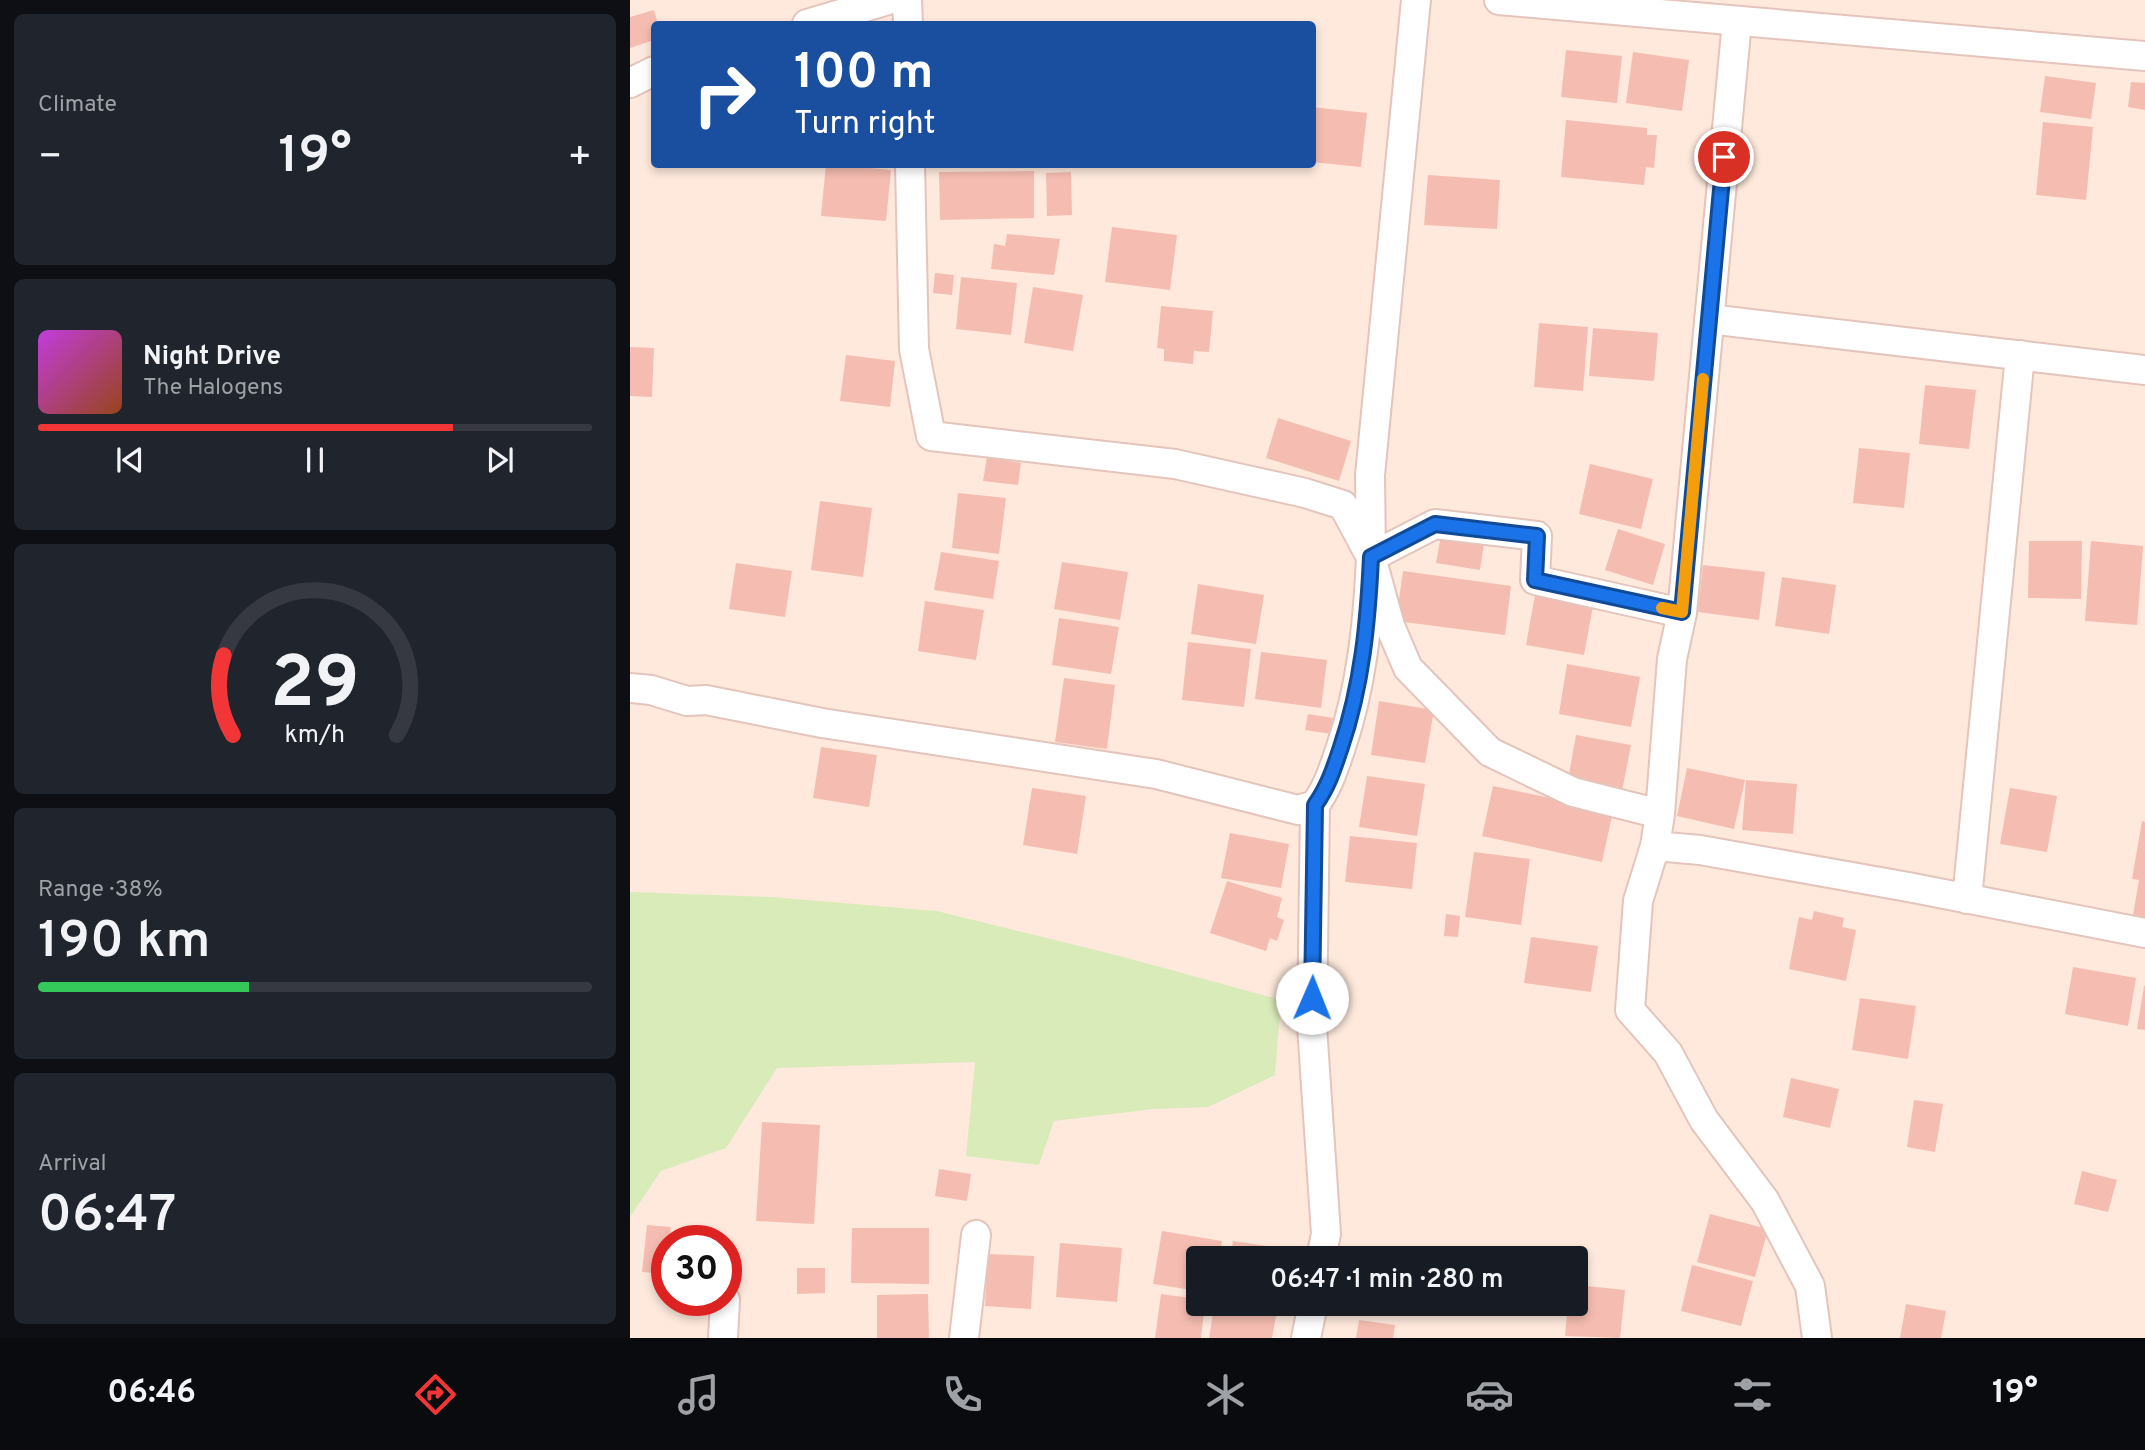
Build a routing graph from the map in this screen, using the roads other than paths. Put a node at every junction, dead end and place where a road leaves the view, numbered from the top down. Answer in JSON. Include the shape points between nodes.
{"nodes":[{"id":1,"x":888,"y":0,"type":"edge"},
{"id":2,"x":907,"y":0,"type":"edge"},
{"id":3,"x":1416,"y":0,"type":"edge"},
{"id":4,"x":1499,"y":0,"type":"edge"},
{"id":5,"x":817,"y":21,"type":"edge"},
{"id":6,"x":908,"y":21,"type":"edge"},
{"id":7,"x":1737,"y":21,"type":"junction"},
{"id":8,"x":2145,"y":56,"type":"edge"},
{"id":9,"x":651,"y":72,"type":"edge"},
{"id":10,"x":630,"y":83,"type":"edge"},
{"id":11,"x":910,"y":168,"type":"edge"},
{"id":12,"x":1709,"y":319,"type":"junction"},
{"id":13,"x":2020,"y":355,"type":"junction"},
{"id":14,"x":2145,"y":370,"type":"edge"},
{"id":15,"x":1371,"y":557,"type":"junction"},
{"id":16,"x":1682,"y":612,"type":"junction"},
{"id":17,"x":630,"y":688,"type":"edge"},
{"id":18,"x":1315,"y":805,"type":"junction"},
{"id":19,"x":1660,"y":814,"type":"junction"},
{"id":20,"x":1655,"y":846,"type":"junction"},
{"id":21,"x":1967,"y":899,"type":"junction"},
{"id":22,"x":2145,"y":933,"type":"edge"},
{"id":23,"x":976,"y":1235,"type":"dead end"},
{"id":24,"x":1324,"y":1246,"type":"edge"},
{"id":25,"x":724,"y":1316,"type":"edge"},
{"id":26,"x":1311,"y":1316,"type":"edge"},
{"id":27,"x":723,"y":1338,"type":"edge"},
{"id":28,"x":964,"y":1338,"type":"edge"},
{"id":29,"x":1306,"y":1338,"type":"edge"},
{"id":30,"x":1817,"y":1338,"type":"edge"}],
"edges":[{"from":1,"to":5,"type":"street"},
{"from":2,"to":6,"type":"street"},
{"from":3,"to":15,"type":"street","via":[[1370,475]]},
{"from":4,"to":7,"type":"street"},
{"from":7,"to":8,"type":"street"},
{"from":7,"to":12,"type":"street"},
{"from":9,"to":10,"type":"street"},
{"from":11,"to":15,"type":"street","via":[[914,349],[931,436],[1175,464],[1305,494],[1343,505]]},
{"from":12,"to":13,"type":"street"},
{"from":12,"to":16,"type":"street"},
{"from":13,"to":14,"type":"street"},
{"from":13,"to":21,"type":"street"},
{"from":15,"to":16,"type":"street","via":[[1435,524],[1537,536],[1535,580]]},
{"from":15,"to":18,"type":"street","via":[[1363,656],[1351,716],[1325,791]]},
{"from":15,"to":19,"type":"street","via":[[1390,626],[1408,668],[1490,752],[1573,792]]},
{"from":16,"to":19,"type":"street","via":[[1672,659]]},
{"from":17,"to":18,"type":"street","via":[[687,701],[706,700],[822,723],[1156,774],[1298,810]]},
{"from":18,"to":24,"type":"street","via":[[1312,1026]]},
{"from":19,"to":20,"type":"street"},
{"from":20,"to":21,"type":"street","via":[[1700,850]]},
{"from":20,"to":30,"type":"street","via":[[1638,901],[1630,1010],[1668,1053],[1704,1120],[1765,1200],[1810,1286]]},
{"from":21,"to":22,"type":"street"},
{"from":23,"to":28,"type":"street"},
{"from":25,"to":27,"type":"street"},
{"from":26,"to":29,"type":"street"}]}
